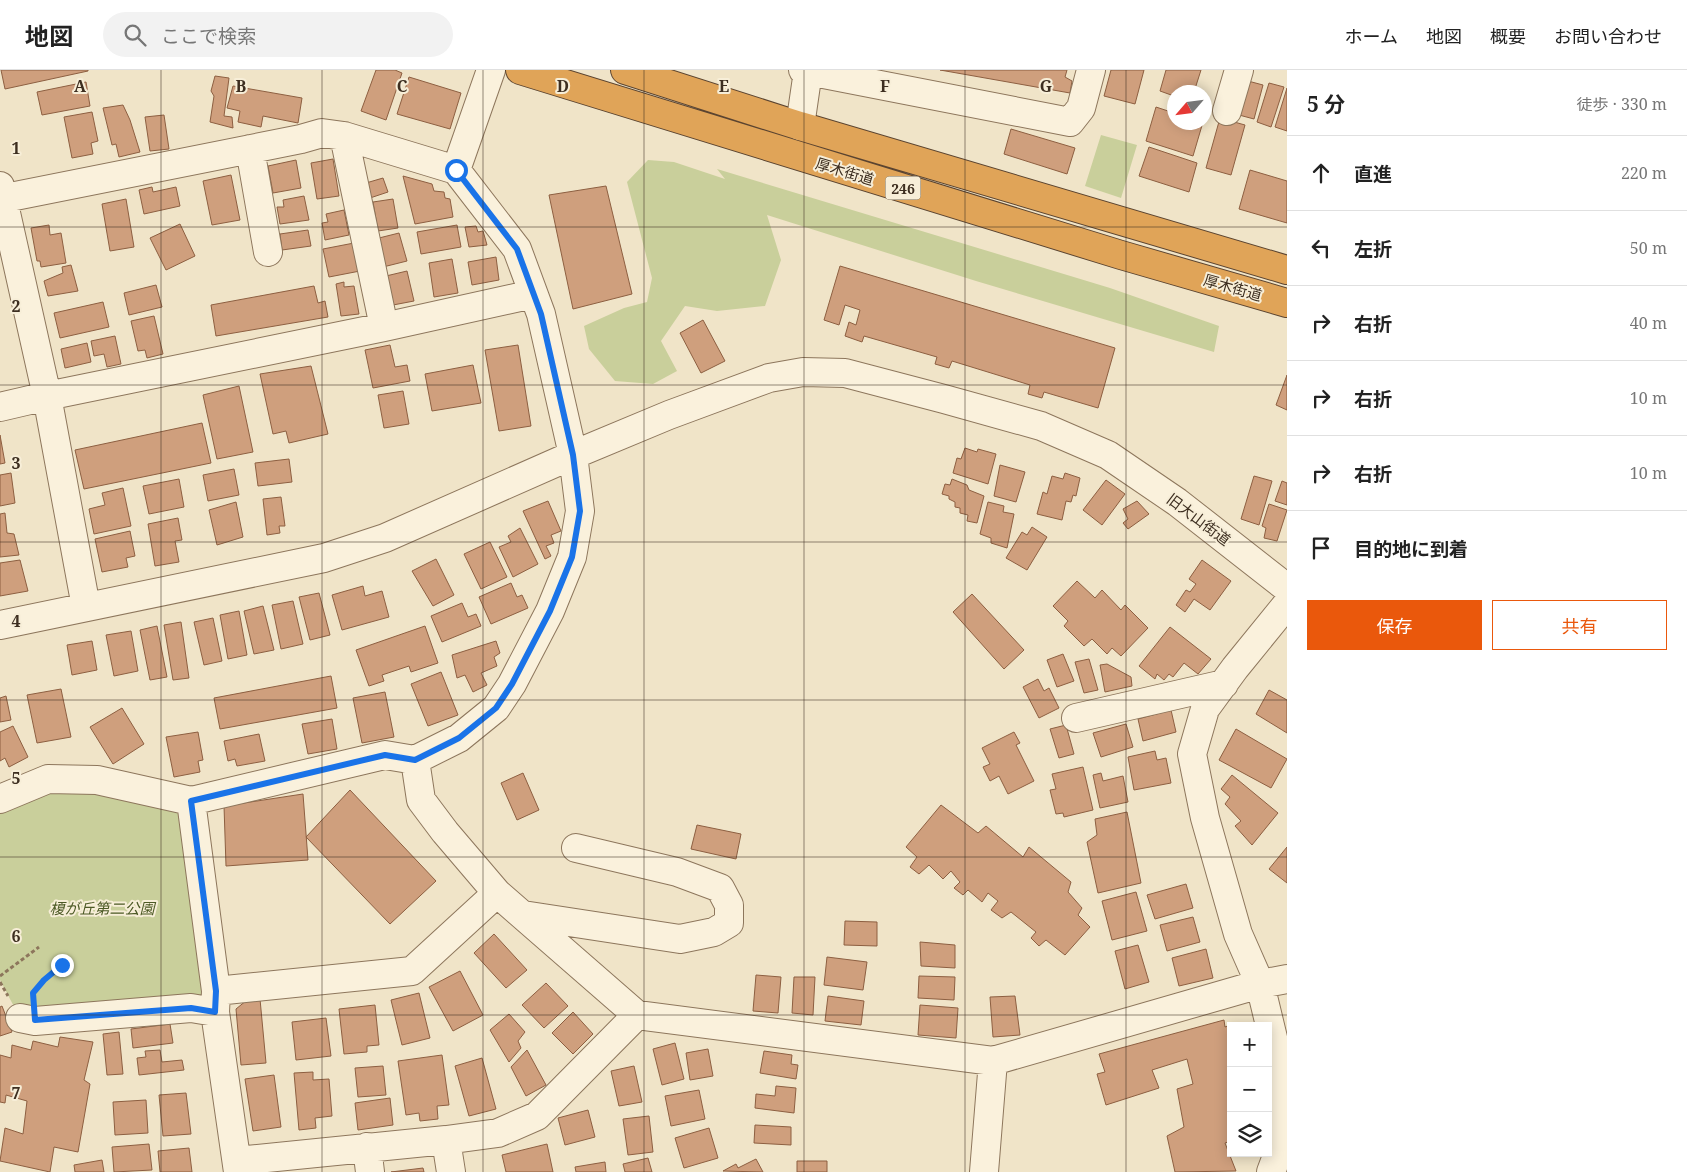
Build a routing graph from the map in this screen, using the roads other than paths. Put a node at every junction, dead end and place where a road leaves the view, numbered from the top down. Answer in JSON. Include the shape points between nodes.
{"nodes":[{"id":1,"x":491,"y":70,"type":"edge"},
{"id":2,"x":520,"y":70,"type":"edge"},
{"id":3,"x":626,"y":70,"type":"edge"},
{"id":4,"x":806,"y":70,"type":"edge"},
{"id":5,"x":1091,"y":70,"type":"edge"},
{"id":6,"x":1239,"y":70,"type":"edge"},
{"id":7,"x":1227,"y":111,"type":"dead end"},
{"id":8,"x":800,"y":126,"type":"junction"},
{"id":9,"x":344,"y":136,"type":"junction"},
{"id":10,"x":250,"y":149,"type":"junction"},
{"id":11,"x":456,"y":170,"type":"junction"},
{"id":12,"x":1,"y":195,"type":"edge"},
{"id":13,"x":268,"y":252,"type":"dead end"},
{"id":14,"x":1287,"y":270,"type":"edge"},
{"id":15,"x":534,"y":294,"type":"junction"},
{"id":16,"x":1287,"y":303,"type":"edge"},
{"id":17,"x":384,"y":327,"type":"junction"},
{"id":18,"x":47,"y":396,"type":"junction"},
{"id":19,"x":0,"y":407,"type":"edge"},
{"id":20,"x":573,"y":455,"type":"junction"},
{"id":21,"x":1287,"y":588,"type":"edge"},
{"id":22,"x":1287,"y":604,"type":"edge"},
{"id":23,"x":86,"y":607,"type":"junction"},
{"id":24,"x":0,"y":625,"type":"edge"},
{"id":25,"x":1224,"y":684,"type":"junction"},
{"id":26,"x":1076,"y":719,"type":"dead end"},
{"id":27,"x":415,"y":760,"type":"junction"},
{"id":28,"x":0,"y":799,"type":"edge"},
{"id":29,"x":191,"y":801,"type":"junction"},
{"id":30,"x":576,"y":848,"type":"dead end"},
{"id":31,"x":497,"y":893,"type":"junction"},
{"id":32,"x":522,"y":916,"type":"junction"},
{"id":33,"x":1287,"y":979,"type":"edge"},
{"id":34,"x":1260,"y":984,"type":"junction"},
{"id":35,"x":215,"y":1001,"type":"junction"},
{"id":36,"x":637,"y":1015,"type":"junction"},
{"id":37,"x":28,"y":1019,"type":"road end"},
{"id":38,"x":993,"y":1061,"type":"junction"},
{"id":39,"x":446,"y":1140,"type":"junction"},
{"id":40,"x":369,"y":1160,"type":"edge"},
{"id":41,"x":237,"y":1166,"type":"edge"},
{"id":42,"x":451,"y":1172,"type":"edge"},
{"id":43,"x":984,"y":1172,"type":"edge"},
{"id":44,"x":1271,"y":1172,"type":"edge"}],
"edges":[{"from":1,"to":11,"type":"street"},
{"from":2,"to":16,"type":"highway","name":"厚木街道","number":"246"},
{"from":3,"to":8,"type":"highway","name":"厚木街道","number":"246"},
{"from":4,"to":5,"type":"street","via":[[1070,122],[1081,108]]},
{"from":4,"to":8,"type":"street"},
{"from":6,"to":7,"type":"street"},
{"from":8,"to":14,"type":"highway","name":"厚木街道","number":"246"},
{"from":9,"to":10,"type":"street","via":[[322,133]]},
{"from":9,"to":11,"type":"street"},
{"from":9,"to":17,"type":"street"},
{"from":10,"to":12,"type":"street"},
{"from":10,"to":13,"type":"street"},
{"from":11,"to":15,"type":"street","via":[[517,249]]},
{"from":12,"to":18,"type":"street"},
{"from":15,"to":17,"type":"street"},
{"from":15,"to":20,"type":"street"},
{"from":17,"to":18,"type":"street"},
{"from":18,"to":19,"type":"street"},
{"from":18,"to":23,"type":"street"},
{"from":20,"to":21,"type":"street","name":"旧大山街道","via":[[769,378],[803,372],[845,374],[1042,426],[1108,455],[1178,502]]},
{"from":20,"to":23,"type":"street","name":"旧大山街道","via":[[385,538],[324,558]]},
{"from":20,"to":27,"type":"street","via":[[580,511],[572,557],[550,611],[496,708],[459,738]]},
{"from":22,"to":25,"type":"street"},
{"from":23,"to":24,"type":"street","name":"旧大山街道"},
{"from":25,"to":26,"type":"street"},
{"from":25,"to":34,"type":"street","via":[[1205,709],[1192,754],[1205,818],[1238,934]]},
{"from":27,"to":29,"type":"street","via":[[385,755]]},
{"from":27,"to":31,"type":"street","via":[[421,800]]},
{"from":28,"to":29,"type":"street","via":[[48,778],[97,780]]},
{"from":29,"to":35,"type":"street"},
{"from":30,"to":32,"type":"street","via":[[677,872],[720,888],[729,905],[729,923],[714,932],[680,939]]},
{"from":31,"to":32,"type":"street"},
{"from":31,"to":35,"type":"street","via":[[412,972]]},
{"from":32,"to":36,"type":"street"},
{"from":33,"to":34,"type":"street"},
{"from":34,"to":38,"type":"street"},
{"from":34,"to":44,"type":"street","via":[[1286,1092],[1280,1148]]},
{"from":35,"to":37,"type":"street","via":[[191,1008]]},
{"from":35,"to":41,"type":"street"},
{"from":36,"to":38,"type":"street"},
{"from":36,"to":39,"type":"street","via":[[537,1116],[498,1133]]},
{"from":38,"to":43,"type":"street"},
{"from":39,"to":40,"type":"street"},
{"from":39,"to":42,"type":"street"},
{"from":40,"to":41,"type":"street"}]}
